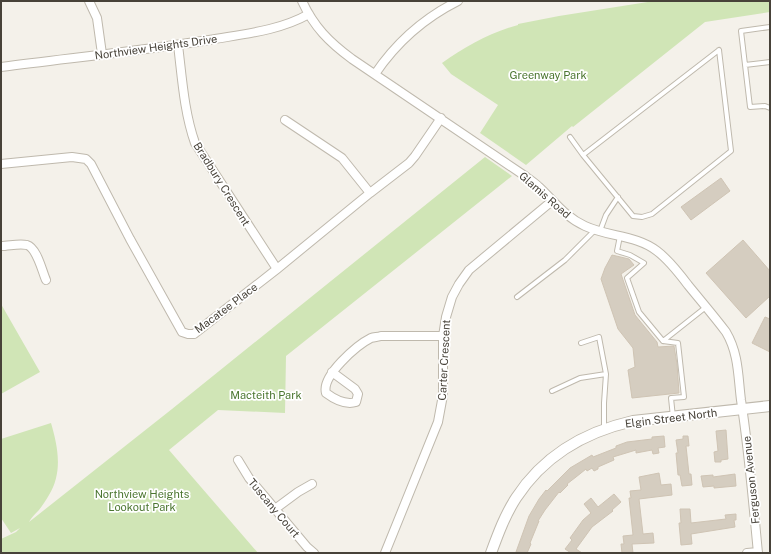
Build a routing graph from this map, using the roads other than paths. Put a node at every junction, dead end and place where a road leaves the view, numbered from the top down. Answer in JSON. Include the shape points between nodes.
{"nodes":[{"id":1,"x":89,"y":1,"type":"edge"},
{"id":2,"x":302,"y":1,"type":"edge"},
{"id":3,"x":458,"y":1,"type":"edge"},
{"id":4,"x":309,"y":14,"type":"junction"},
{"id":5,"x":770,"y":27,"type":"edge"},
{"id":6,"x":178,"y":45,"type":"junction"},
{"id":7,"x":102,"y":54,"type":"junction"},
{"id":8,"x":770,"y":62,"type":"edge"},
{"id":9,"x":745,"y":65,"type":"junction"},
{"id":10,"x":1,"y":67,"type":"edge"},
{"id":11,"x":375,"y":74,"type":"junction"},
{"id":12,"x":770,"y":108,"type":"edge"},
{"id":13,"x":441,"y":118,"type":"junction"},
{"id":14,"x":285,"y":120,"type":"dead end"},
{"id":15,"x":570,"y":137,"type":"dead end"},
{"id":16,"x":583,"y":155,"type":"junction"},
{"id":17,"x":1,"y":164,"type":"edge"},
{"id":18,"x":370,"y":193,"type":"junction"},
{"id":19,"x":618,"y":197,"type":"junction"},
{"id":20,"x":552,"y":202,"type":"junction"},
{"id":21,"x":597,"y":231,"type":"junction"},
{"id":22,"x":620,"y":236,"type":"junction"},
{"id":23,"x":1,"y":246,"type":"edge"},
{"id":24,"x":277,"y":269,"type":"junction"},
{"id":25,"x":46,"y":280,"type":"dead end"},
{"id":26,"x":518,"y":297,"type":"dead end"},
{"id":27,"x":706,"y":307,"type":"junction"},
{"id":28,"x":444,"y":336,"type":"junction"},
{"id":29,"x":663,"y":341,"type":"junction"},
{"id":30,"x":581,"y":343,"type":"dead end"},
{"id":31,"x":332,"y":372,"type":"dead end"},
{"id":32,"x":606,"y":374,"type":"junction"},
{"id":33,"x":552,"y":391,"type":"dead end"},
{"id":34,"x":770,"y":406,"type":"edge"},
{"id":35,"x":743,"y":409,"type":"junction"},
{"id":36,"x":672,"y":417,"type":"junction"},
{"id":37,"x":604,"y":429,"type":"junction"},
{"id":38,"x":238,"y":460,"type":"dead end"},
{"id":39,"x":312,"y":484,"type":"dead end"},
{"id":40,"x":275,"y":509,"type":"junction"},
{"id":41,"x":758,"y":552,"type":"edge"},
{"id":42,"x":314,"y":553,"type":"edge"},
{"id":43,"x":385,"y":553,"type":"edge"},
{"id":44,"x":491,"y":553,"type":"edge"},
{"id":45,"x":747,"y":553,"type":"edge"}],
"edges":[{"from":1,"to":7,"type":"street","via":[[97,18]]},
{"from":2,"to":4,"type":"street","name":"Glamis Road"},
{"from":3,"to":11,"type":"street","via":[[440,10],[405,37]]},
{"from":4,"to":6,"type":"street","name":"Northview Heights Drive","via":[[277,28]]},
{"from":4,"to":11,"type":"street","name":"Glamis Road","via":[[334,45]]},
{"from":5,"to":9,"type":"lane","via":[[741,31]]},
{"from":6,"to":7,"type":"street","name":"Northview Heights Drive"},
{"from":6,"to":24,"type":"street","name":"Bradbury Crescent","via":[[191,132],[195,143]]},
{"from":7,"to":10,"type":"street","name":"Northview Heights Drive"},
{"from":8,"to":9,"type":"lane"},
{"from":9,"to":12,"type":"lane","via":[[750,107]]},
{"from":11,"to":13,"type":"street","name":"Glamis Road"},
{"from":13,"to":18,"type":"street","name":"Macatee Place","via":[[409,163]]},
{"from":13,"to":20,"type":"street","name":"Glamis Road","via":[[525,176]]},
{"from":14,"to":18,"type":"street","via":[[342,158]]},
{"from":15,"to":16,"type":"lane"},
{"from":16,"to":19,"type":"lane"},
{"from":16,"to":19,"type":"lane","via":[[719,50],[731,151],[652,214],[633,216]]},
{"from":17,"to":24,"type":"street","name":"Macatee Place","via":[[72,157],[86,159],[182,332],[194,334]]},
{"from":18,"to":24,"type":"street","name":"Macatee Place"},
{"from":19,"to":21,"type":"lane"},
{"from":20,"to":21,"type":"street","name":"Glamis Road","via":[[575,221]]},
{"from":20,"to":28,"type":"street","name":"Carter Crescent","via":[[470,270],[452,297]]},
{"from":21,"to":22,"type":"street","name":"Glamis Road"},
{"from":21,"to":26,"type":"lane"},
{"from":22,"to":27,"type":"street","name":"Glamis Road","via":[[657,251]]},
{"from":22,"to":29,"type":"lane","via":[[617,251],[644,263],[627,278],[639,312]]},
{"from":23,"to":25,"type":"street","via":[[27,245],[32,248]]},
{"from":27,"to":29,"type":"lane"},
{"from":27,"to":35,"type":"street","name":"Glamis Road","via":[[732,342]]},
{"from":28,"to":31,"type":"street","via":[[372,338],[357,348]]},
{"from":28,"to":43,"type":"street","name":"Carter Crescent","via":[[443,395],[438,422]]},
{"from":29,"to":36,"type":"lane","via":[[678,343],[681,360],[684,397],[671,398]]},
{"from":30,"to":32,"type":"lane","via":[[599,337]]},
{"from":32,"to":33,"type":"lane","via":[[580,378]]},
{"from":32,"to":37,"type":"lane"},
{"from":34,"to":35,"type":"street","name":"Elgin Street North"},
{"from":35,"to":36,"type":"street","name":"Elgin Street North"},
{"from":35,"to":41,"type":"street","name":"Ferguson Avenue"},
{"from":36,"to":37,"type":"street","name":"Elgin Street North","via":[[633,421]]},
{"from":37,"to":44,"type":"street","name":"Elgin Street North","via":[[569,445],[547,461],[516,498]]},
{"from":38,"to":40,"type":"street","name":"Tuscany Court","via":[[249,478]]},
{"from":39,"to":40,"type":"street"},
{"from":40,"to":42,"type":"street","name":"Tuscany Court"},
{"from":41,"to":45,"type":"street","name":"Ferguson Avenue"}]}
